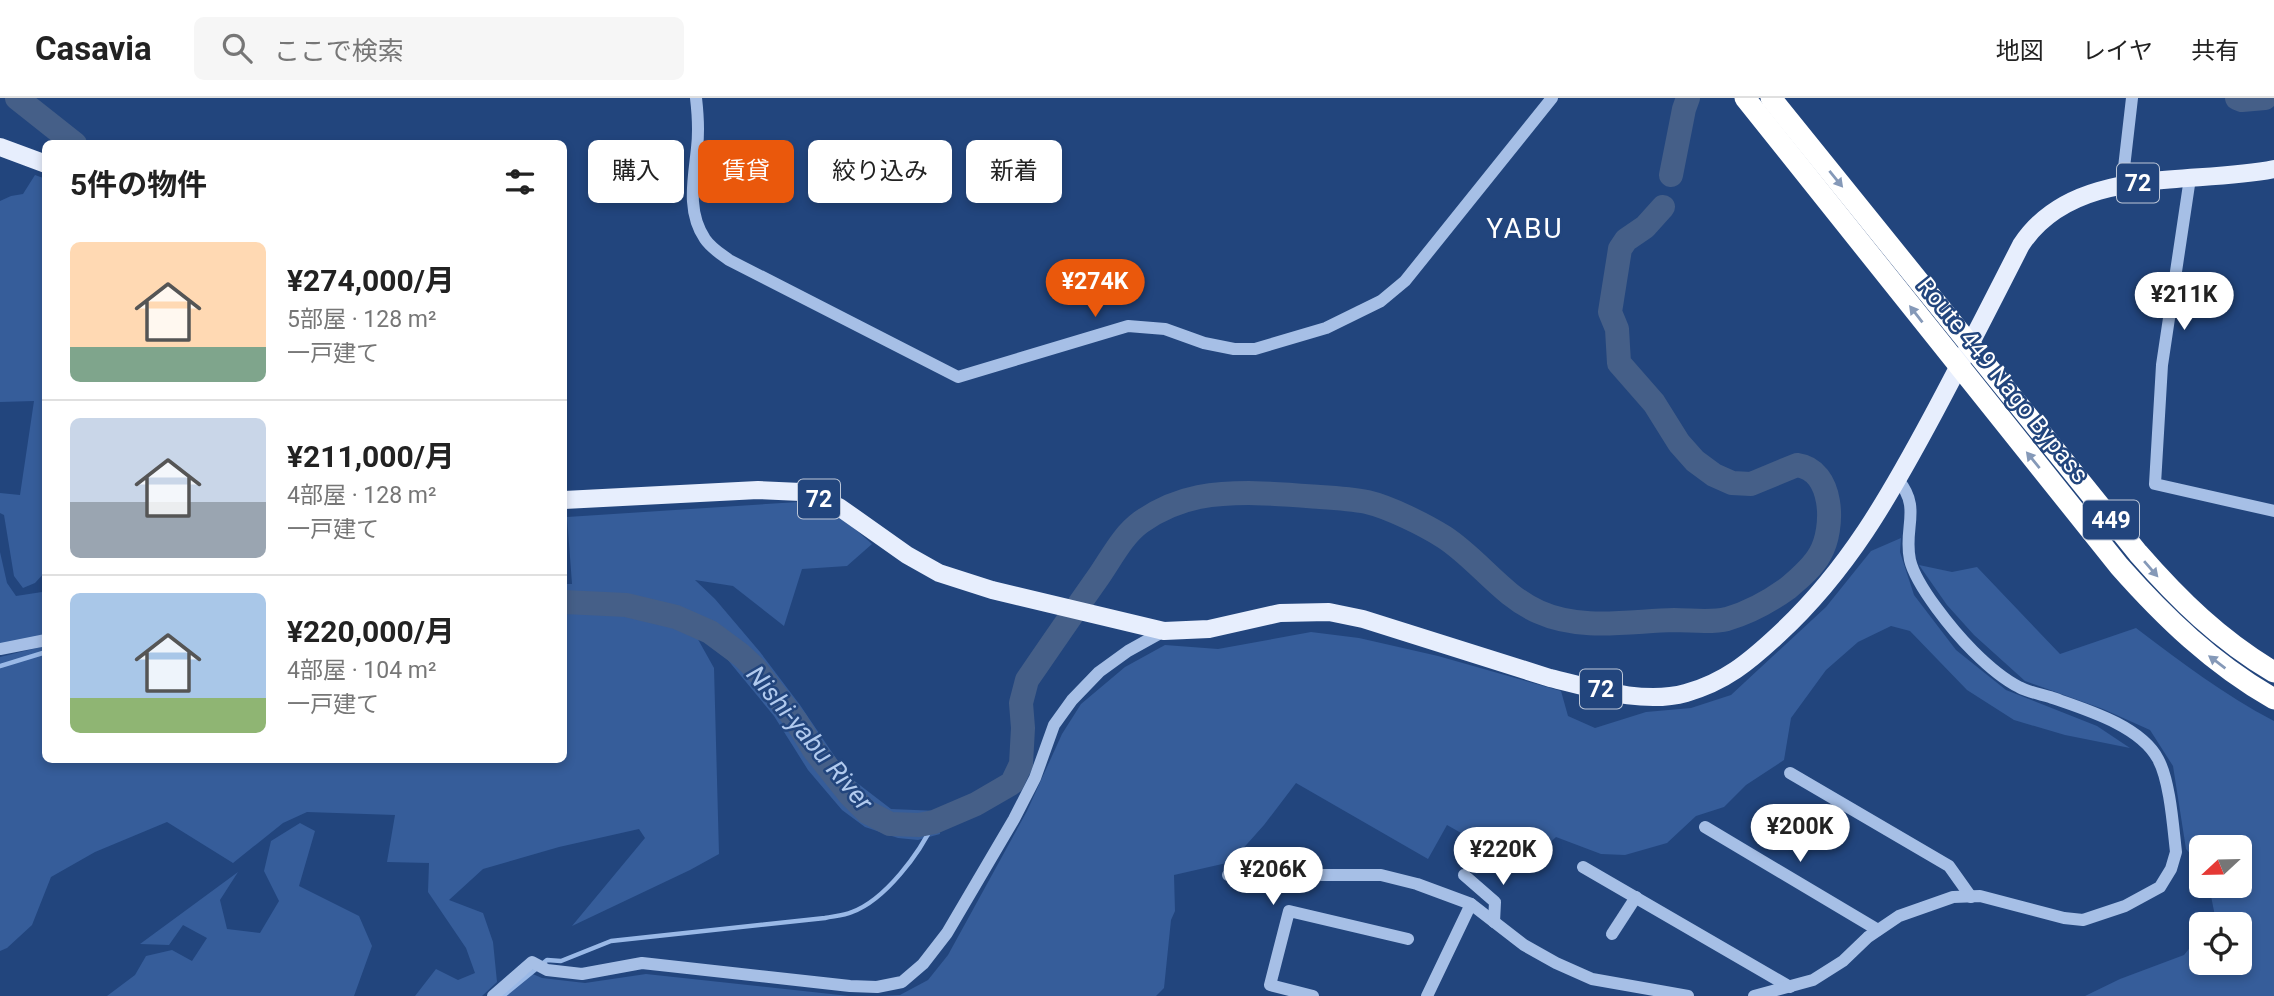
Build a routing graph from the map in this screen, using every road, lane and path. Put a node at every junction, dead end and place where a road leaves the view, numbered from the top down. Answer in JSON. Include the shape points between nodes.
{"nodes":[{"id":1,"x":696,"y":98,"type":"edge"},
{"id":2,"x":1552,"y":98,"type":"edge"},
{"id":3,"x":1745,"y":98,"type":"edge"},
{"id":4,"x":1771,"y":98,"type":"edge"},
{"id":5,"x":2132,"y":98,"type":"edge"},
{"id":6,"x":1785,"y":132,"type":"junction"},
{"id":7,"x":0,"y":147,"type":"edge"},
{"id":8,"x":42,"y":163,"type":"edge"},
{"id":9,"x":2274,"y":169,"type":"edge"},
{"id":10,"x":2190,"y":178,"type":"junction"},
{"id":11,"x":2122,"y":185,"type":"junction"},
{"id":12,"x":1970,"y":344,"type":"junction"},
{"id":13,"x":1958,"y":367,"type":"junction"},
{"id":14,"x":1898,"y":480,"type":"junction"},
{"id":15,"x":567,"y":500,"type":"edge"},
{"id":16,"x":2274,"y":511,"type":"edge"},
{"id":17,"x":1164,"y":631,"type":"junction"},
{"id":18,"x":42,"y":641,"type":"edge"},
{"id":19,"x":0,"y":649,"type":"edge"},
{"id":20,"x":2274,"y":672,"type":"edge"},
{"id":21,"x":2274,"y":699,"type":"edge"},
{"id":22,"x":1790,"y":773,"type":"dead end"},
{"id":23,"x":1705,"y":827,"type":"dead end"},
{"id":24,"x":1583,"y":867,"type":"dead end"},
{"id":25,"x":1228,"y":875,"type":"dead end"},
{"id":26,"x":1464,"y":875,"type":"dead end"},
{"id":27,"x":1636,"y":897,"type":"junction"},
{"id":28,"x":1971,"y":897,"type":"junction"},
{"id":29,"x":1471,"y":904,"type":"junction"},
{"id":30,"x":1494,"y":922,"type":"junction"},
{"id":31,"x":1878,"y":930,"type":"junction"},
{"id":32,"x":1612,"y":934,"type":"dead end"},
{"id":33,"x":1408,"y":939,"type":"dead end"},
{"id":34,"x":1790,"y":987,"type":"junction"},
{"id":35,"x":493,"y":996,"type":"edge"},
{"id":36,"x":1313,"y":996,"type":"edge"},
{"id":37,"x":1427,"y":996,"type":"edge"},
{"id":38,"x":1688,"y":996,"type":"edge"},
{"id":39,"x":1754,"y":996,"type":"edge"}],
"edges":[{"from":1,"to":2,"type":"street","via":[[697,145],[691,188],[694,211],[711,246],[729,260],[958,377],[1128,326],[1165,329],[1234,349],[1255,349],[1326,328],[1381,301],[1405,281]]},
{"from":3,"to":6,"type":"highway","name":"Route 449 Nago Bypass","number":"449"},
{"from":4,"to":6,"type":"highway","name":"Route 449 Nago Bypass","number":"449"},
{"from":5,"to":11,"type":"street"},
{"from":6,"to":12,"type":"highway","name":"Route 449 Nago Bypass","number":"449","one_way":true},
{"from":13,"to":6,"type":"highway","name":"Route 449 Nago Bypass","number":"449","one_way":true},
{"from":7,"to":8,"type":"main road"},
{"from":9,"to":10,"type":"main road","number":"72"},
{"from":10,"to":11,"type":"main road","number":"72"},
{"from":10,"to":16,"type":"street","via":[[2162,365],[2155,484]]},
{"from":11,"to":12,"type":"main road","number":"72","via":[[2073,201],[2037,224],[2021,245]]},
{"from":12,"to":13,"type":"main road","number":"72"},
{"from":12,"to":20,"type":"highway","name":"Route 449 Nago Bypass","number":"449","one_way":true,"via":[[2166,586],[2211,629]]},
{"from":13,"to":14,"type":"main road","number":"72"},
{"from":21,"to":13,"type":"highway","name":"Route 449 Nago Bypass","number":"449","one_way":true,"via":[[2196,646],[2151,603]]},
{"from":14,"to":17,"type":"main road","number":"72","via":[[1834,577],[1794,621],[1728,676],[1685,693],[1643,696],[1580,685],[1329,612],[1280,613],[1209,629]]},
{"from":14,"to":28,"type":"street","via":[[1911,503],[1910,562],[1921,586],[1973,651],[2020,687],[2135,733],[2158,758],[2166,781],[2176,852],[2160,887],[2141,899],[2083,920]]},
{"from":15,"to":17,"type":"main road","number":"72","via":[[802,492],[839,507],[939,573]]},
{"from":17,"to":35,"type":"street","via":[[1109,665],[1072,700],[1054,725],[1014,819],[947,933],[902,982],[849,986],[642,963],[582,974],[547,970],[532,962]]},
{"from":18,"to":19,"type":"street"},
{"from":22,"to":28,"type":"street","via":[[1949,866]]},
{"from":23,"to":31,"type":"street"},
{"from":24,"to":27,"type":"street"},
{"from":25,"to":29,"type":"street","via":[[1381,875]]},
{"from":26,"to":30,"type":"street","via":[[1495,902]]},
{"from":27,"to":32,"type":"street"},
{"from":27,"to":34,"type":"street"},
{"from":28,"to":31,"type":"street","via":[[1953,897],[1899,916]]},
{"from":29,"to":30,"type":"street"},
{"from":29,"to":37,"type":"street"},
{"from":30,"to":38,"type":"street","via":[[1524,945],[1592,979]]},
{"from":31,"to":34,"type":"street","via":[[1814,980]]},
{"from":33,"to":36,"type":"street","via":[[1289,911],[1270,985]]},
{"from":34,"to":39,"type":"street"}]}
